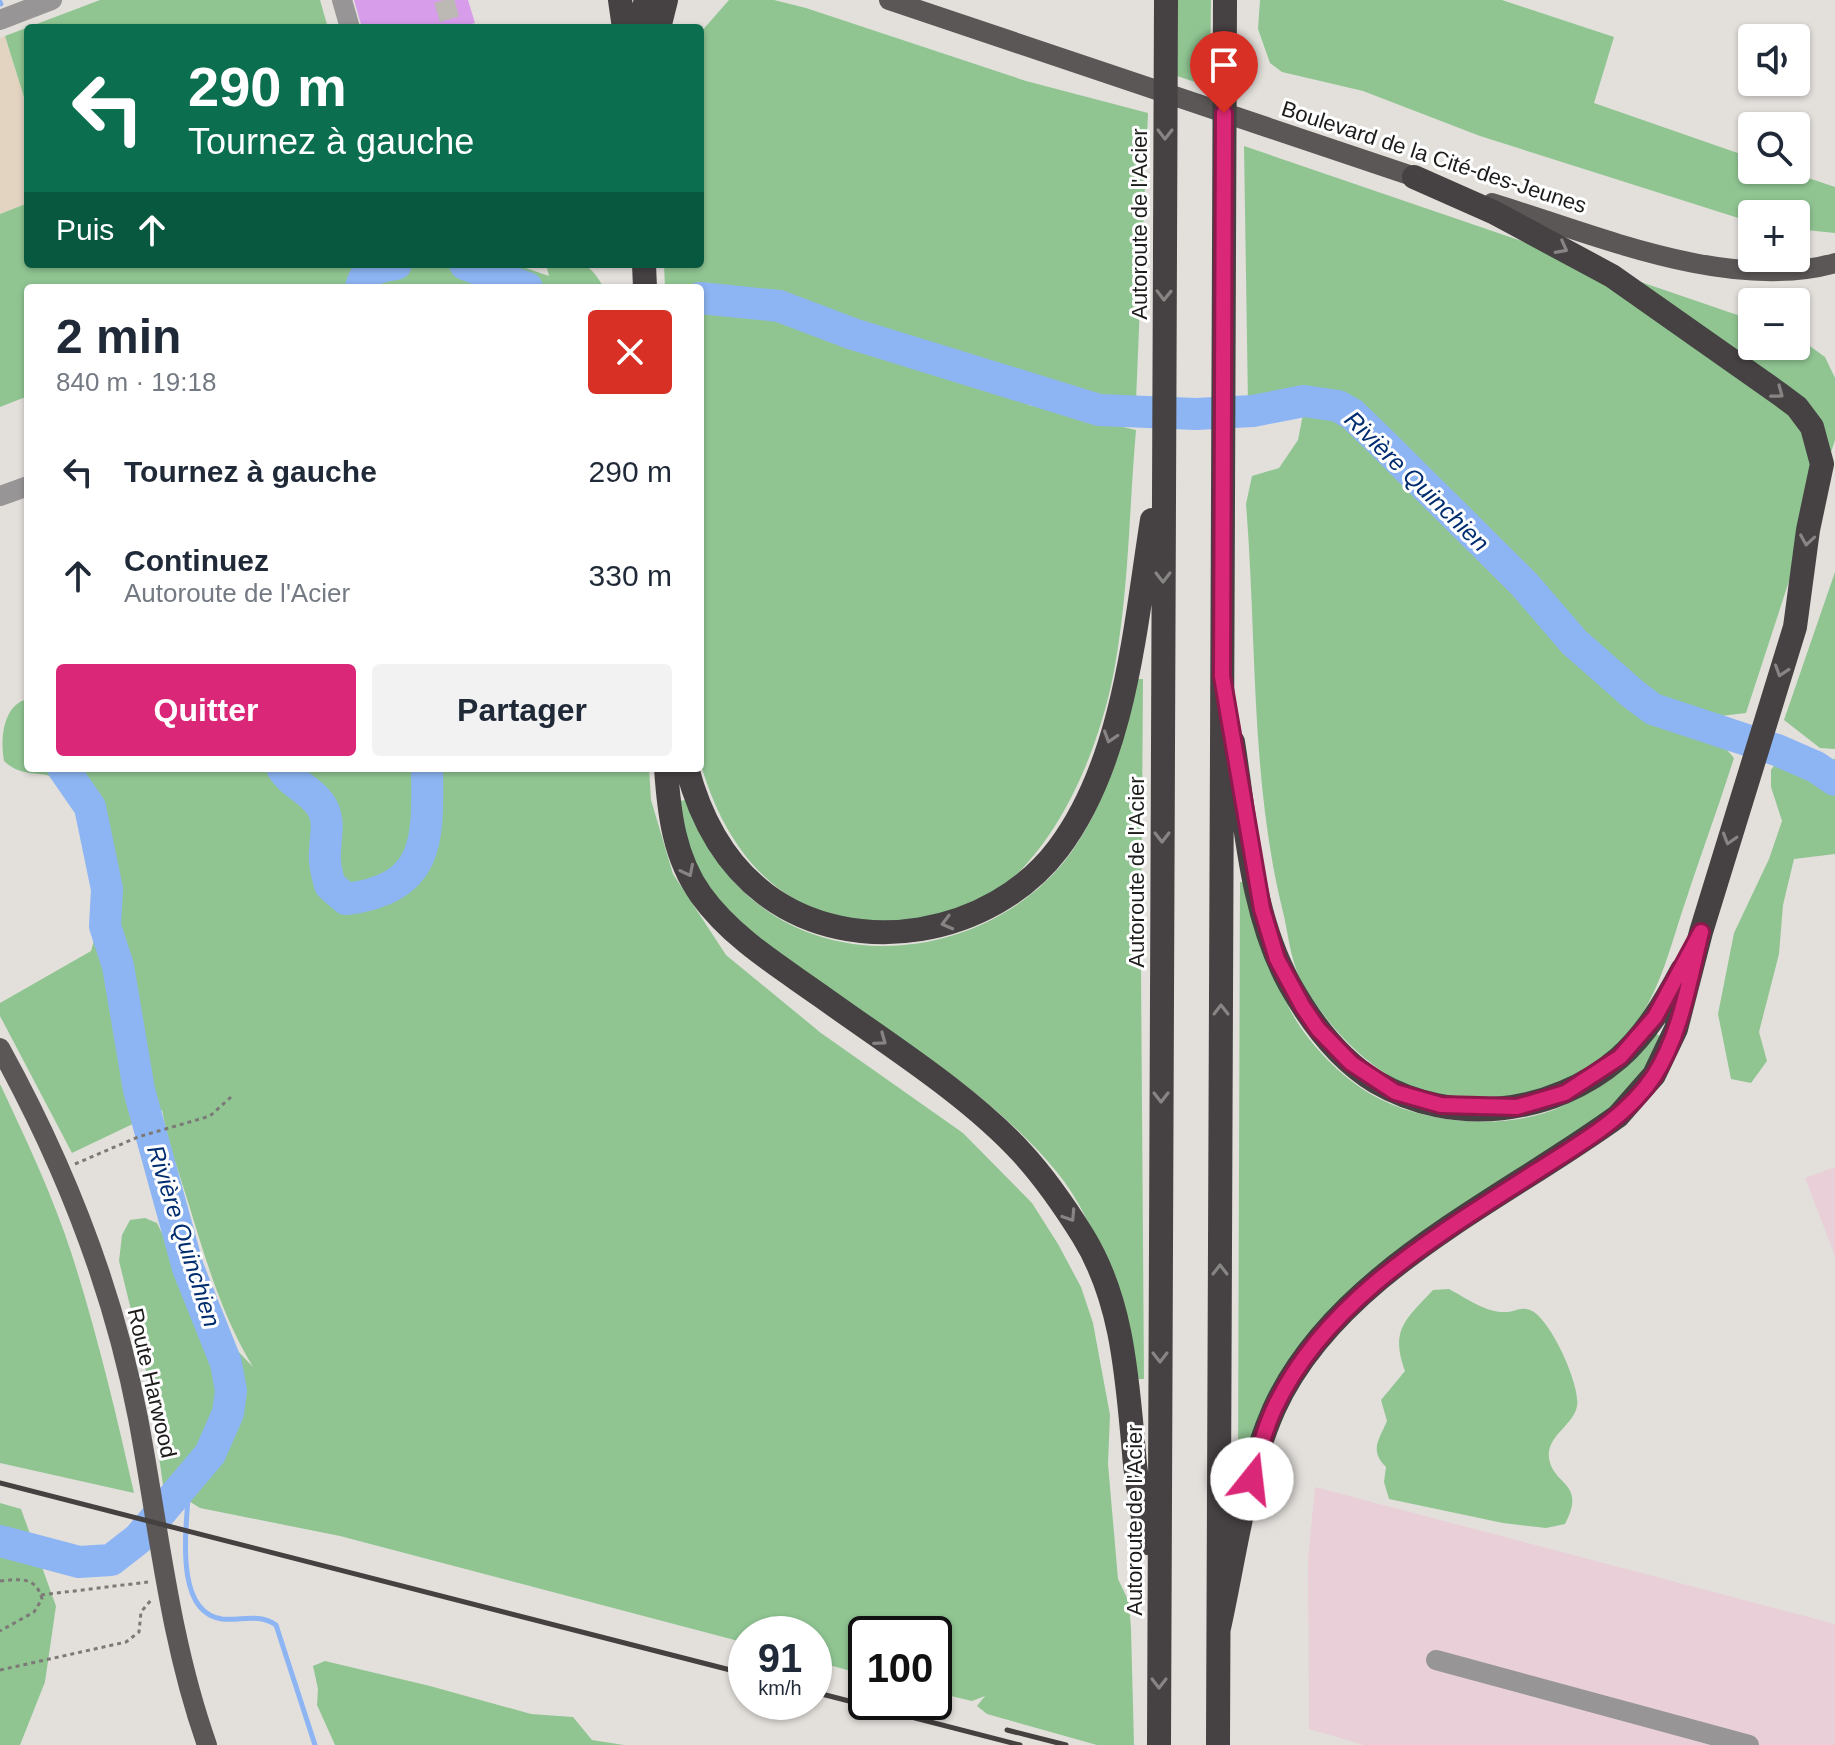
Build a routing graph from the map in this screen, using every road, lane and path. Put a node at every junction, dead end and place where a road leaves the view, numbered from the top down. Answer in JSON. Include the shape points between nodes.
{"nodes":[{"id":1,"x":52,"y":0,"type":"edge"},
{"id":2,"x":342,"y":0,"type":"edge"},
{"id":3,"x":620,"y":0,"type":"edge"},
{"id":4,"x":646,"y":0,"type":"edge"},
{"id":5,"x":666,"y":0,"type":"edge"},
{"id":6,"x":889,"y":0,"type":"edge"},
{"id":7,"x":1166,"y":0,"type":"edge"},
{"id":8,"x":1225,"y":0,"type":"edge"},
{"id":9,"x":0,"y":20,"type":"edge"},
{"id":10,"x":349,"y":24,"type":"edge"},
{"id":11,"x":623,"y":24,"type":"edge"},
{"id":12,"x":639,"y":24,"type":"edge"},
{"id":13,"x":660,"y":24,"type":"edge"},
{"id":14,"x":1414,"y":177,"type":"junction"},
{"id":15,"x":1835,"y":263,"type":"edge"},
{"id":16,"x":1164,"y":436,"type":"junction"},
{"id":17,"x":24,"y":487,"type":"edge"},
{"id":18,"x":0,"y":496,"type":"edge"},
{"id":19,"x":1222,"y":676,"type":"junction"},
{"id":20,"x":666,"y":772,"type":"edge"},
{"id":21,"x":688,"y":772,"type":"edge"},
{"id":22,"x":1701,"y":932,"type":"junction"},
{"id":23,"x":0,"y":1048,"type":"edge"},
{"id":24,"x":231,"y":1097,"type":"dead end"},
{"id":25,"x":61,"y":1170,"type":"junction"},
{"id":26,"x":0,"y":1581,"type":"edge"},
{"id":27,"x":165,"y":1587,"type":"junction"},
{"id":28,"x":41,"y":1595,"type":"junction"},
{"id":29,"x":1160,"y":1621,"type":"junction"},
{"id":30,"x":1219,"y":1628,"type":"junction"},
{"id":31,"x":0,"y":1631,"type":"edge"},
{"id":32,"x":1436,"y":1660,"type":"dead end"},
{"id":33,"x":0,"y":1670,"type":"edge"},
{"id":34,"x":207,"y":1745,"type":"edge"},
{"id":35,"x":1159,"y":1745,"type":"edge"},
{"id":36,"x":1218,"y":1745,"type":"edge"},
{"id":37,"x":1749,"y":1745,"type":"edge"}],
"edges":[{"from":1,"to":9,"type":"street"},
{"from":2,"to":10,"type":"street"},
{"from":3,"to":11,"type":"highway"},
{"from":4,"to":12,"type":"highway"},
{"from":5,"to":13,"type":"highway"},
{"from":6,"to":14,"type":"main road","name":"Boulevard de la Cité-des-Jeunes"},
{"from":7,"to":16,"type":"highway","name":"Autoroute de l'Acier","one_way":true},
{"from":8,"to":19,"type":"highway"},
{"from":14,"to":15,"type":"main road","name":"Boulevard de la Cité-des-Jeunes","via":[[1707,266],[1795,272]]},
{"from":14,"to":22,"type":"highway","one_way":true,"via":[[1493,212],[1636,291],[1797,407],[1812,427],[1821,479],[1795,627]]},
{"from":16,"to":21,"type":"highway","one_way":true,"via":[[1129,662],[1112,734],[1059,847],[1008,896],[961,919],[912,931],[857,930],[809,919],[764,894],[727,856],[702,814]]},
{"from":16,"to":29,"type":"highway","name":"Autoroute de l'Acier","one_way":true},
{"from":17,"to":18,"type":"street"},
{"from":19,"to":22,"type":"highway","via":[[1255,882],[1277,959],[1318,1029],[1351,1063],[1395,1092],[1441,1105],[1494,1108],[1541,1102],[1573,1089],[1602,1072],[1639,1038],[1666,1000]]},
{"from":30,"to":19,"type":"highway","one_way":true},
{"from":20,"to":29,"type":"highway","one_way":true,"via":[[678,850],[718,916],[990,1122],[1045,1180],[1085,1239],[1109,1294],[1122,1343]]},
{"from":22,"to":30,"type":"highway","via":[[1676,1029],[1654,1075],[1632,1103],[1391,1269],[1302,1363],[1267,1428]]},
{"from":23,"to":25,"type":"main road","name":"Route Harwood"},
{"from":24,"to":25,"type":"path","via":[[210,1116],[138,1137]]},
{"from":25,"to":27,"type":"main road","name":"Route Harwood","via":[[109,1302],[138,1415]]},
{"from":26,"to":28,"type":"path","via":[[27,1579]]},
{"from":27,"to":28,"type":"path"},
{"from":27,"to":33,"type":"path","via":[[145,1605],[139,1632],[126,1642]]},
{"from":27,"to":34,"type":"main road","name":"Route Harwood"},
{"from":28,"to":31,"type":"path","via":[[34,1612]]},
{"from":29,"to":35,"type":"highway","name":"Autoroute de l'Acier","one_way":true},
{"from":30,"to":36,"type":"highway"},
{"from":32,"to":37,"type":"street"}]}
